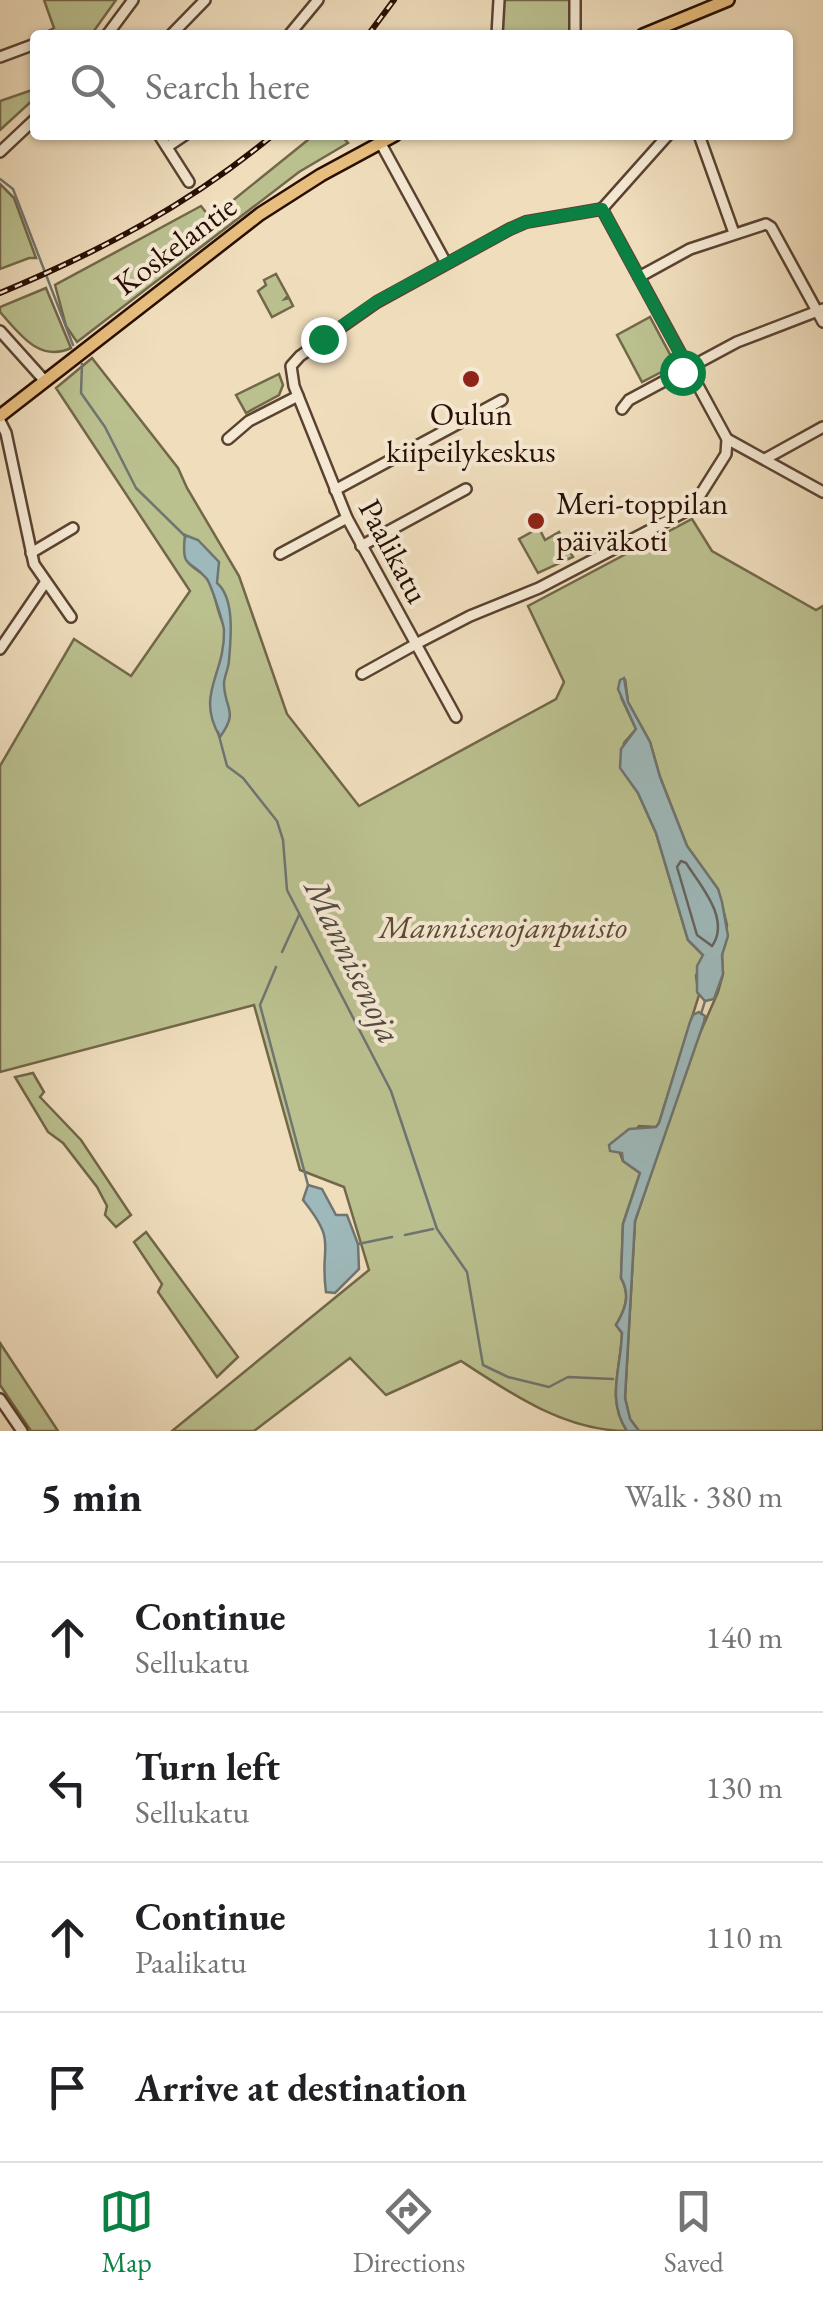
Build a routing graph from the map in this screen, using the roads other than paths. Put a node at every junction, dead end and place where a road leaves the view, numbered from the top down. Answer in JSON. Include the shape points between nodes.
{"nodes":[{"id":1,"x":133,"y":0,"type":"edge"},
{"id":2,"x":205,"y":0,"type":"edge"},
{"id":3,"x":302,"y":0,"type":"edge"},
{"id":4,"x":318,"y":0,"type":"edge"},
{"id":5,"x":500,"y":0,"type":"edge"},
{"id":6,"x":575,"y":0,"type":"edge"},
{"id":7,"x":723,"y":1,"type":"edge"},
{"id":8,"x":311,"y":9,"type":"junction"},
{"id":9,"x":112,"y":30,"type":"edge"},
{"id":10,"x":176,"y":30,"type":"edge"},
{"id":11,"x":293,"y":30,"type":"edge"},
{"id":12,"x":497,"y":30,"type":"edge"},
{"id":13,"x":575,"y":30,"type":"edge"},
{"id":14,"x":654,"y":30,"type":"edge"},
{"id":15,"x":30,"y":46,"type":"edge"},
{"id":16,"x":0,"y":56,"type":"edge"},
{"id":17,"x":30,"y":124,"type":"edge"},
{"id":18,"x":162,"y":140,"type":"edge"},
{"id":19,"x":178,"y":140,"type":"edge"},
{"id":20,"x":384,"y":140,"type":"edge"},
{"id":21,"x":664,"y":140,"type":"edge"},
{"id":22,"x":701,"y":140,"type":"edge"},
{"id":23,"x":380,"y":142,"type":"junction"},
{"id":24,"x":167,"y":148,"type":"junction"},
{"id":25,"x":0,"y":152,"type":"edge"},
{"id":26,"x":189,"y":182,"type":"dead end"},
{"id":27,"x":602,"y":209,"type":"junction"},
{"id":28,"x":734,"y":233,"type":"junction"},
{"id":29,"x":446,"y":263,"type":"junction"},
{"id":30,"x":640,"y":277,"type":"junction"},
{"id":31,"x":821,"y":314,"type":"edge"},
{"id":32,"x":0,"y":331,"type":"edge"},
{"id":33,"x":688,"y":368,"type":"junction"},
{"id":34,"x":44,"y":380,"type":"junction"},
{"id":35,"x":298,"y":396,"type":"junction"},
{"id":36,"x":502,"y":400,"type":"dead end"},
{"id":37,"x":622,"y":409,"type":"dead end"},
{"id":38,"x":0,"y":418,"type":"edge"},
{"id":39,"x":823,"y":427,"type":"edge"},
{"id":40,"x":228,"y":439,"type":"dead end"},
{"id":41,"x":728,"y":439,"type":"junction"},
{"id":42,"x":765,"y":459,"type":"junction"},
{"id":43,"x":466,"y":489,"type":"dead end"},
{"id":44,"x":335,"y":490,"type":"junction"},
{"id":45,"x":823,"y":492,"type":"edge"},
{"id":46,"x":347,"y":518,"type":"junction"},
{"id":47,"x":73,"y":528,"type":"dead end"},
{"id":48,"x":362,"y":546,"type":"junction"},
{"id":49,"x":32,"y":553,"type":"junction"},
{"id":50,"x":280,"y":554,"type":"dead end"},
{"id":51,"x":45,"y":583,"type":"junction"},
{"id":52,"x":71,"y":617,"type":"dead end"},
{"id":53,"x":416,"y":644,"type":"junction"},
{"id":54,"x":0,"y":650,"type":"edge"},
{"id":55,"x":362,"y":674,"type":"dead end"},
{"id":56,"x":456,"y":716,"type":"dead end"},
{"id":57,"x":0,"y":1399,"type":"edge"},
{"id":58,"x":22,"y":1431,"type":"edge"}],
"edges":[{"from":1,"to":9,"type":"street"},
{"from":2,"to":10,"type":"street"},
{"from":3,"to":8,"type":"street"},
{"from":4,"to":8,"type":"street"},
{"from":5,"to":12,"type":"street"},
{"from":6,"to":13,"type":"street"},
{"from":7,"to":14,"type":"main road"},
{"from":8,"to":11,"type":"street"},
{"from":15,"to":16,"type":"street"},
{"from":17,"to":25,"type":"street"},
{"from":18,"to":24,"type":"street"},
{"from":19,"to":24,"type":"street"},
{"from":20,"to":23,"type":"main road","name":"Koskelantie"},
{"from":21,"to":27,"type":"street"},
{"from":22,"to":28,"type":"street"},
{"from":23,"to":29,"type":"street"},
{"from":23,"to":34,"type":"main road","name":"Koskelantie","via":[[260,214]]},
{"from":24,"to":26,"type":"street"},
{"from":27,"to":29,"type":"street","via":[[526,222]]},
{"from":27,"to":30,"type":"street"},
{"from":28,"to":30,"type":"street"},
{"from":28,"to":31,"type":"street","via":[[771,227]]},
{"from":29,"to":35,"type":"street","via":[[296,359],[290,372]]},
{"from":30,"to":33,"type":"street"},
{"from":31,"to":33,"type":"street","via":[[737,342]]},
{"from":32,"to":34,"type":"street"},
{"from":33,"to":37,"type":"street"},
{"from":33,"to":41,"type":"street"},
{"from":34,"to":38,"type":"main road","name":"Koskelantie"},
{"from":35,"to":40,"type":"street"},
{"from":35,"to":44,"type":"street","name":"Paalikatu"},
{"from":36,"to":44,"type":"street"},
{"from":38,"to":49,"type":"street"},
{"from":39,"to":42,"type":"street"},
{"from":41,"to":42,"type":"street"},
{"from":41,"to":53,"type":"street","name":"Paalikatu","via":[[726,454],[692,508]]},
{"from":42,"to":45,"type":"street"},
{"from":43,"to":48,"type":"street"},
{"from":44,"to":46,"type":"street","name":"Paalikatu"},
{"from":46,"to":48,"type":"street","name":"Paalikatu"},
{"from":46,"to":50,"type":"street"},
{"from":47,"to":49,"type":"street"},
{"from":48,"to":53,"type":"street","name":"Paalikatu"},
{"from":49,"to":51,"type":"street"},
{"from":51,"to":52,"type":"street"},
{"from":51,"to":54,"type":"street"},
{"from":53,"to":55,"type":"street"},
{"from":53,"to":56,"type":"street"},
{"from":57,"to":58,"type":"street"}]}
